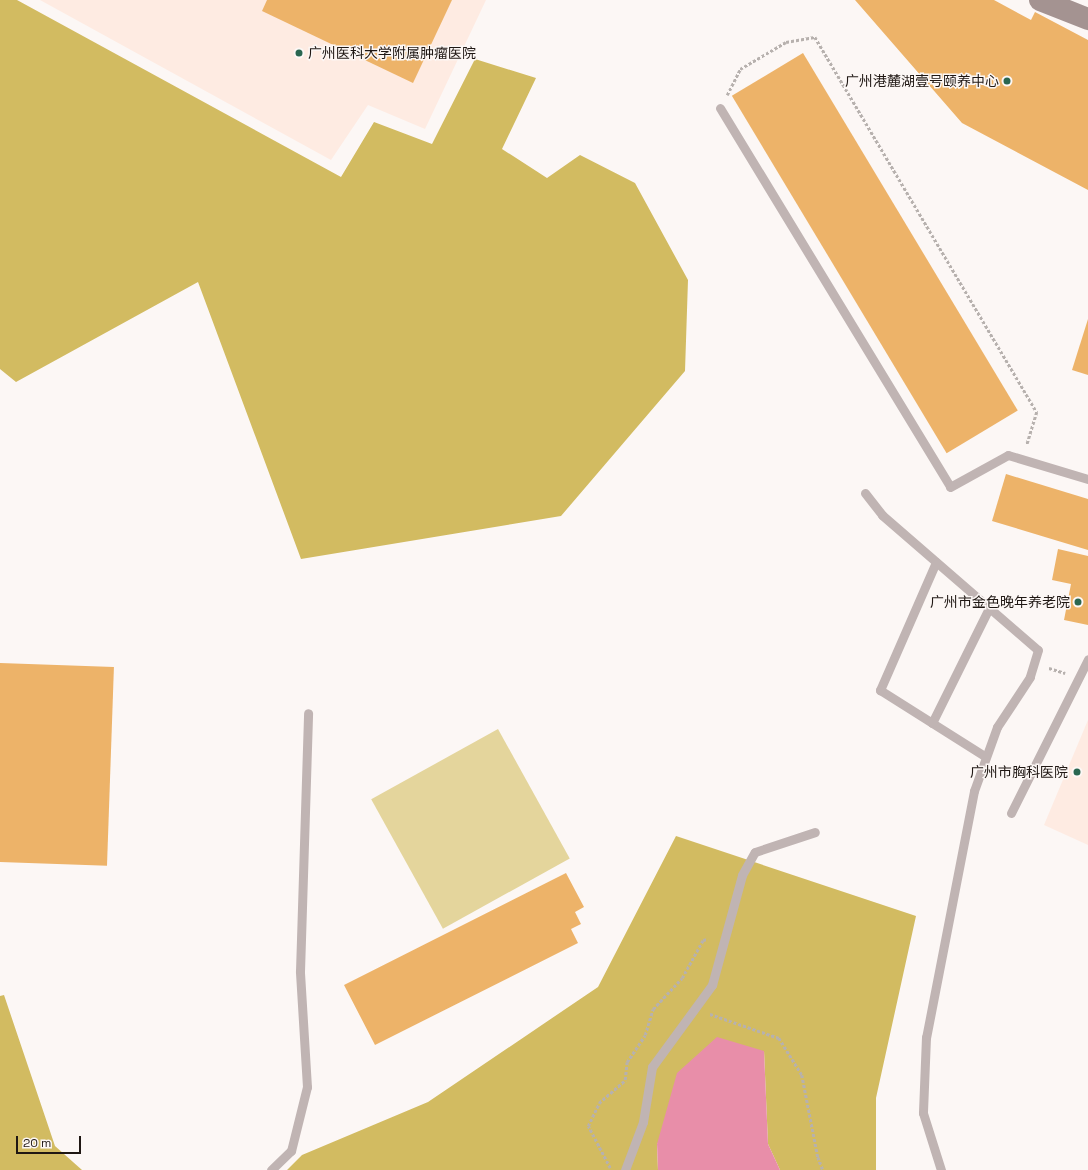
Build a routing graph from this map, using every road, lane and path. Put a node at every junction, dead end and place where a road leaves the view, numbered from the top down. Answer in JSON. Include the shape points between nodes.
{"nodes":[{"id":1,"x":1040,"y":0,"type":"edge"},
{"id":2,"x":1088,"y":19,"type":"edge"},
{"id":3,"x":720,"y":108,"type":"joint"},
{"id":4,"x":1023,"y":459,"type":"junction"},
{"id":5,"x":1088,"y":479,"type":"edge"},
{"id":6,"x":865,"y":493,"type":"dead end"},
{"id":7,"x":936,"y":562,"type":"junction"},
{"id":8,"x":989,"y":608,"type":"junction"},
{"id":9,"x":1088,"y":659,"type":"edge"},
{"id":10,"x":1034,"y":663,"type":"junction"},
{"id":11,"x":1079,"y":678,"type":"junction"},
{"id":12,"x":308,"y":713,"type":"dead end"},
{"id":13,"x":932,"y":723,"type":"junction"},
{"id":14,"x":986,"y":757,"type":"junction"},
{"id":15,"x":1011,"y":813,"type":"dead end"},
{"id":16,"x":815,"y":832,"type":"dead end"},
{"id":17,"x":725,"y":938,"type":"junction"},
{"id":18,"x":696,"y":1009,"type":"junction"},
{"id":19,"x":271,"y":1170,"type":"edge"},
{"id":20,"x":613,"y":1170,"type":"edge"},
{"id":21,"x":625,"y":1170,"type":"edge"},
{"id":22,"x":823,"y":1170,"type":"edge"},
{"id":23,"x":941,"y":1170,"type":"edge"}],
"edges":[{"from":1,"to":2,"type":"street"},
{"from":3,"to":4,"type":"lane","via":[[950,487],[1008,455]]},
{"from":3,"to":4,"type":"path","via":[[740,69],[786,42],[815,37],[1037,412]]},
{"from":4,"to":5,"type":"lane"},
{"from":6,"to":7,"type":"lane","via":[[882,515]]},
{"from":7,"to":8,"type":"lane"},
{"from":7,"to":13,"type":"lane","via":[[880,690]]},
{"from":8,"to":10,"type":"lane","via":[[1038,650]]},
{"from":8,"to":13,"type":"lane"},
{"from":9,"to":11,"type":"lane"},
{"from":10,"to":11,"type":"path"},
{"from":10,"to":14,"type":"lane","via":[[1030,677],[997,727]]},
{"from":11,"to":15,"type":"lane"},
{"from":12,"to":19,"type":"lane","via":[[300,971],[307,1087],[291,1151]]},
{"from":13,"to":14,"type":"lane"},
{"from":14,"to":23,"type":"lane","via":[[974,791],[926,1037],[923,1113]]},
{"from":16,"to":17,"type":"lane","via":[[755,852],[742,875]]},
{"from":17,"to":18,"type":"lane","via":[[712,985]]},
{"from":17,"to":20,"type":"path","via":[[703,940],[682,978],[653,1009],[645,1035],[627,1062],[625,1080],[599,1103],[588,1126],[607,1166]]},
{"from":18,"to":21,"type":"lane","via":[[652,1067],[643,1122]]},
{"from":18,"to":22,"type":"path","via":[[778,1038],[802,1075],[818,1157]]}]}
